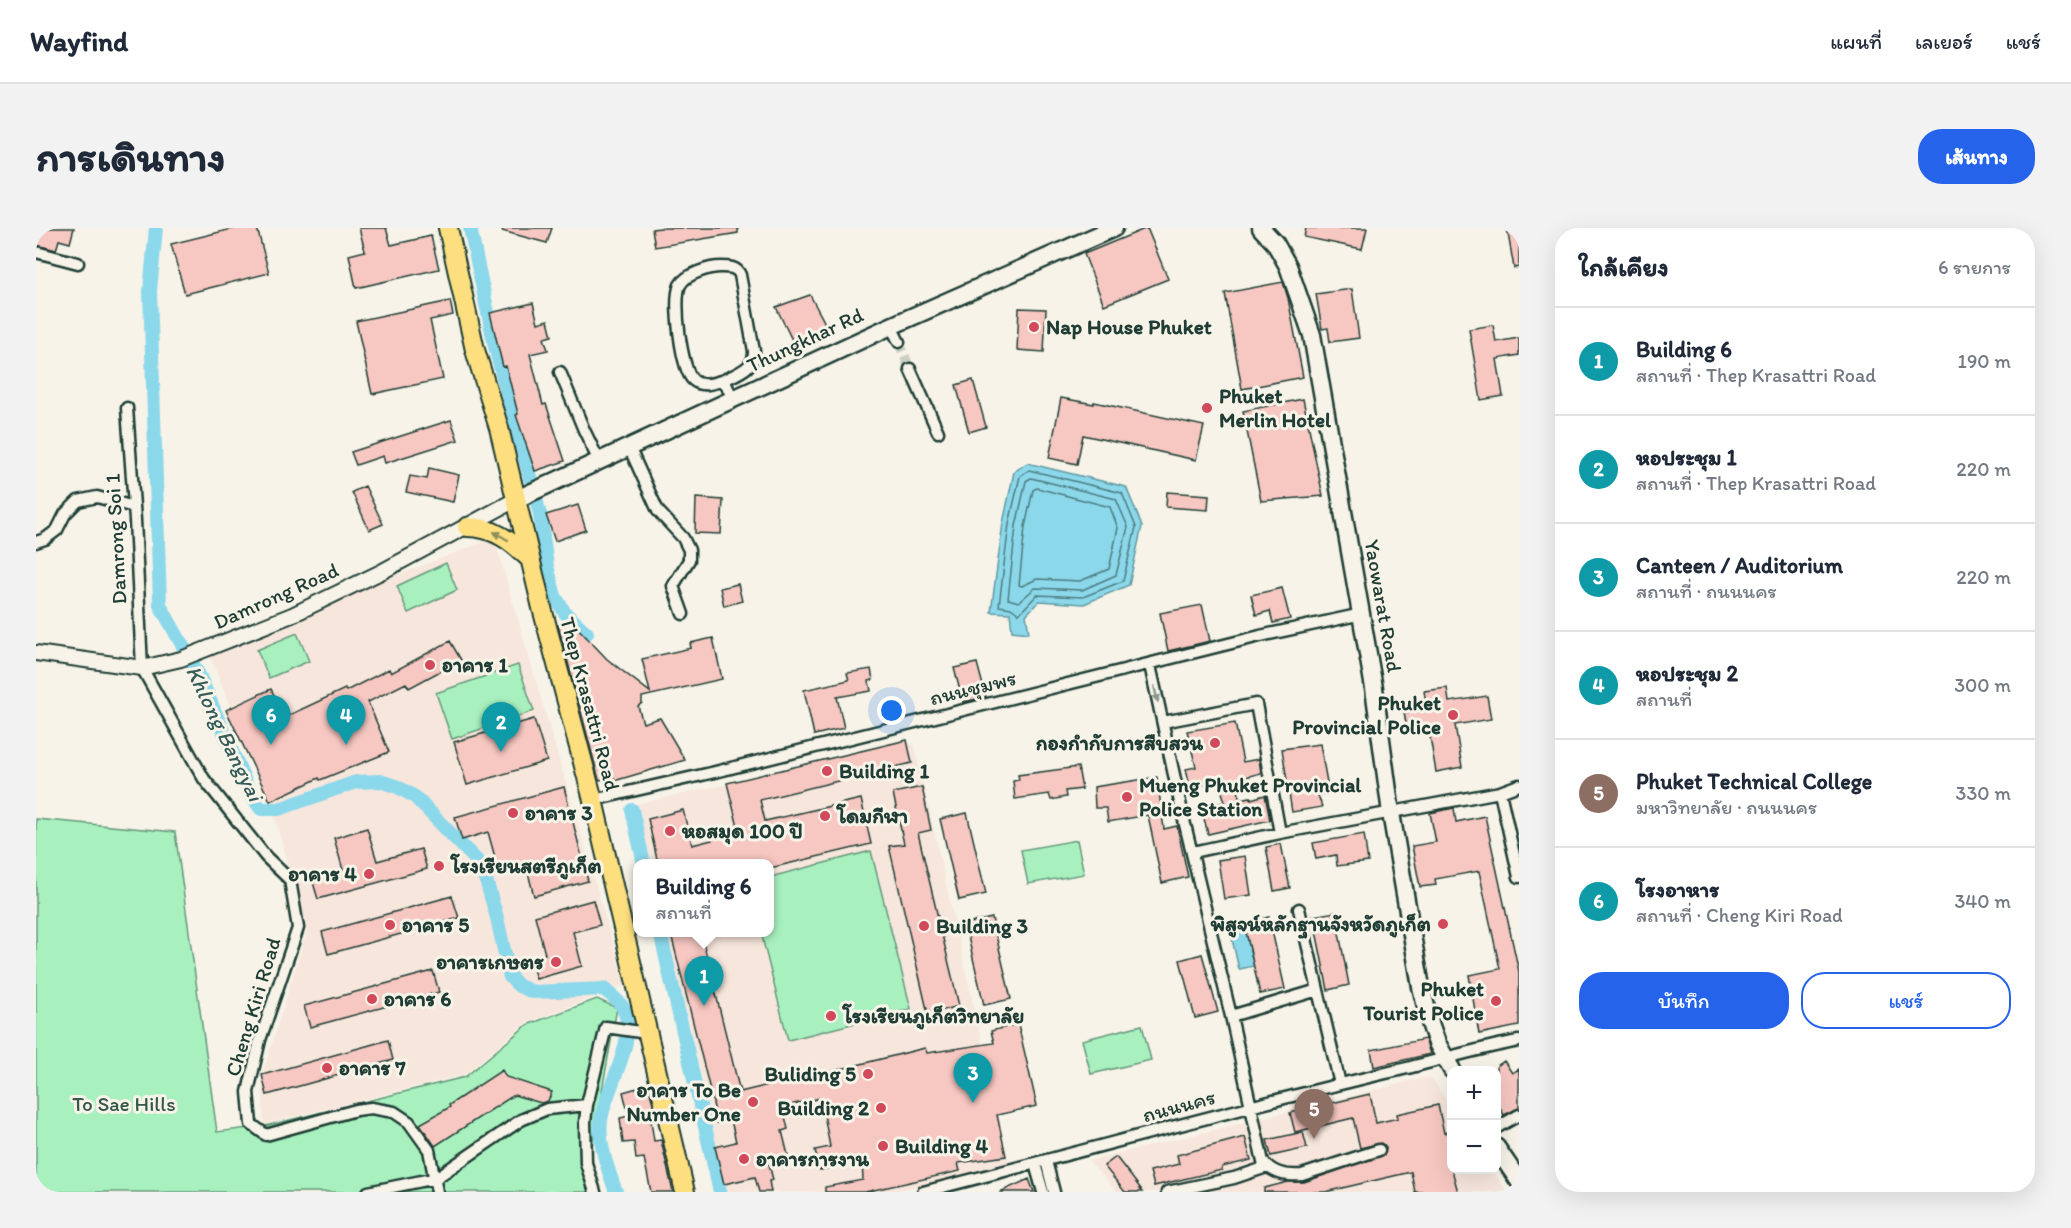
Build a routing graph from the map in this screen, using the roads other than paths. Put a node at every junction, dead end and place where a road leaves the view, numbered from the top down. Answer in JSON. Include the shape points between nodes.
{"nodes":[{"id":1,"x":448,"y":228,"type":"edge"},
{"id":2,"x":1114,"y":228,"type":"edge"},
{"id":3,"x":1261,"y":228,"type":"edge"},
{"id":4,"x":36,"y":252,"type":"edge"},
{"id":5,"x":78,"y":263,"type":"dead end"},
{"id":6,"x":891,"y":326,"type":"junction"},
{"id":7,"x":899,"y":342,"type":"tunnel mouth"},
{"id":8,"x":910,"y":369,"type":"tunnel mouth"},
{"id":9,"x":560,"y":372,"type":"dead end"},
{"id":10,"x":724,"y":380,"type":"junction"},
{"id":11,"x":733,"y":399,"type":"junction"},
{"id":12,"x":127,"y":408,"type":"dead end"},
{"id":13,"x":938,"y":432,"type":"dead end"},
{"id":14,"x":629,"y":447,"type":"junction"},
{"id":15,"x":599,"y":461,"type":"junction"},
{"id":16,"x":527,"y":495,"type":"junction"},
{"id":17,"x":134,"y":507,"type":"junction"},
{"id":18,"x":467,"y":527,"type":"junction"},
{"id":19,"x":36,"y":542,"type":"edge"},
{"id":20,"x":530,"y":559,"type":"junction"},
{"id":21,"x":683,"y":614,"type":"dead end"},
{"id":22,"x":1362,"y":614,"type":"junction"},
{"id":23,"x":36,"y":653,"type":"edge"},
{"id":24,"x":1150,"y":664,"type":"junction"},
{"id":25,"x":142,"y":668,"type":"junction"},
{"id":26,"x":1162,"y":722,"type":"junction"},
{"id":27,"x":1519,"y":785,"type":"edge"},
{"id":28,"x":1500,"y":792,"type":"junction"},
{"id":29,"x":593,"y":800,"type":"junction"},
{"id":30,"x":1391,"y":813,"type":"junction"},
{"id":31,"x":1280,"y":833,"type":"junction"},
{"id":32,"x":1193,"y":852,"type":"junction"},
{"id":33,"x":1519,"y":877,"type":"edge"},
{"id":34,"x":1299,"y":909,"type":"dead end"},
{"id":35,"x":1318,"y":990,"type":"junction"},
{"id":36,"x":1231,"y":1016,"type":"junction"},
{"id":37,"x":644,"y":1032,"type":"junction"},
{"id":38,"x":1519,"y":1041,"type":"edge"},
{"id":39,"x":1449,"y":1065,"type":"edge"},
{"id":40,"x":1340,"y":1084,"type":"junction"},
{"id":41,"x":587,"y":1105,"type":"junction"},
{"id":42,"x":1252,"y":1107,"type":"junction"},
{"id":43,"x":1519,"y":1115,"type":"edge"},
{"id":44,"x":1501,"y":1126,"type":"edge"},
{"id":45,"x":1379,"y":1150,"type":"dead end"},
{"id":46,"x":1501,"y":1153,"type":"edge"},
{"id":47,"x":1046,"y":1161,"type":"junction"},
{"id":48,"x":1035,"y":1164,"type":"junction"},
{"id":49,"x":1267,"y":1167,"type":"junction"},
{"id":50,"x":436,"y":1179,"type":"junction"},
{"id":51,"x":1519,"y":1181,"type":"edge"},
{"id":52,"x":368,"y":1192,"type":"edge"},
{"id":53,"x":437,"y":1192,"type":"edge"},
{"id":54,"x":595,"y":1192,"type":"edge"},
{"id":55,"x":685,"y":1192,"type":"edge"},
{"id":56,"x":923,"y":1192,"type":"edge"},
{"id":57,"x":1043,"y":1192,"type":"edge"},
{"id":58,"x":1054,"y":1192,"type":"edge"},
{"id":59,"x":1167,"y":1192,"type":"edge"}],
"edges":[{"from":1,"to":16,"type":"main road","name":"Thep Krasattri Road","via":[[475,350],[499,428]]},
{"from":2,"to":6,"type":"main road","name":"Thungkhar Rd"},
{"from":3,"to":22,"type":"main road","name":"Yaowarat Road","via":[[1288,266],[1312,335]]},
{"from":4,"to":5,"type":"street"},
{"from":6,"to":7,"type":"street"},
{"from":6,"to":11,"type":"main road","name":"Thungkhar Rd"},
{"from":8,"to":13,"type":"street"},
{"from":9,"to":15,"type":"street"},
{"from":10,"to":10,"type":"street","via":[[705,384],[694,381],[683,352],[677,308],[680,284],[708,268],[738,271],[754,357],[748,367]]},
{"from":10,"to":11,"type":"street"},
{"from":11,"to":14,"type":"main road","name":"Thungkhar Rd"},
{"from":12,"to":17,"type":"street","name":"Damrong Soi 1"},
{"from":14,"to":15,"type":"main road","name":"Thungkhar Rd"},
{"from":14,"to":21,"type":"street","via":[[658,511],[689,550],[689,560],[673,585]]},
{"from":15,"to":16,"type":"main road","name":"Thungkhar Rd"},
{"from":16,"to":18,"type":"street","name":"Damrong Road"},
{"from":16,"to":20,"type":"main road","name":"Thep Krasattri Road"},
{"from":17,"to":19,"type":"street","via":[[97,497],[78,501],[57,530]]},
{"from":17,"to":25,"type":"street","name":"Damrong Soi 1"},
{"from":20,"to":18,"type":"main road","one_way":true,"via":[[503,537]]},
{"from":18,"to":25,"type":"street","name":"Damrong Road","via":[[292,615],[181,660]]},
{"from":20,"to":29,"type":"main road","name":"Thep Krasattri Road"},
{"from":22,"to":24,"type":"street","name":"ถนนชุมพร"},
{"from":22,"to":30,"type":"main road","name":"Yaowarat Road"},
{"from":23,"to":25,"type":"street","name":"Damrong Road"},
{"from":24,"to":26,"type":"street","one_way":true},
{"from":24,"to":29,"type":"street","name":"ถนนชุมพร"},
{"from":25,"to":50,"type":"street","name":"Cheng Kiri Road","via":[[204,779],[266,857],[290,880],[298,928],[248,1092],[250,1124],[266,1135],[356,1110],[394,1112],[409,1122],[429,1150]]},
{"from":26,"to":31,"type":"street","via":[[1256,704]]},
{"from":26,"to":32,"type":"street"},
{"from":27,"to":28,"type":"street"},
{"from":28,"to":30,"type":"street"},
{"from":28,"to":33,"type":"street"},
{"from":29,"to":37,"type":"main road","name":"Thep Krasattri Road"},
{"from":30,"to":31,"type":"street"},
{"from":30,"to":39,"type":"main road","name":"Yaowarat Road","via":[[1425,1007]]},
{"from":31,"to":32,"type":"street"},
{"from":32,"to":36,"type":"street"},
{"from":34,"to":35,"type":"street"},
{"from":35,"to":36,"type":"street"},
{"from":35,"to":40,"type":"street"},
{"from":36,"to":42,"type":"street"},
{"from":37,"to":41,"type":"street","via":[[606,1027]]},
{"from":37,"to":55,"type":"main road","name":"Thep Krasattri Road"},
{"from":38,"to":39,"type":"street","name":"ถนนนคร","via":[[1482,1047]]},
{"from":39,"to":40,"type":"street","name":"ถนนนคร"},
{"from":40,"to":42,"type":"street","name":"ถนนนคร"},
{"from":41,"to":50,"type":"street","via":[[547,1109],[521,1120]]},
{"from":41,"to":54,"type":"street","via":[[586,1163]]},
{"from":42,"to":47,"type":"street","name":"ถนนนคร"},
{"from":42,"to":49,"type":"street","via":[[1259,1148]]},
{"from":43,"to":44,"type":"street"},
{"from":45,"to":49,"type":"street","via":[[1302,1175],[1278,1173]]},
{"from":46,"to":51,"type":"main road"},
{"from":47,"to":48,"type":"street","name":"ถนนนคร"},
{"from":47,"to":58,"type":"street"},
{"from":48,"to":56,"type":"street","name":"ถนนนคร"},
{"from":48,"to":57,"type":"street"},
{"from":49,"to":59,"type":"street"},
{"from":50,"to":52,"type":"street"},
{"from":50,"to":53,"type":"street","name":"Cheng Kiri Road"}]}
